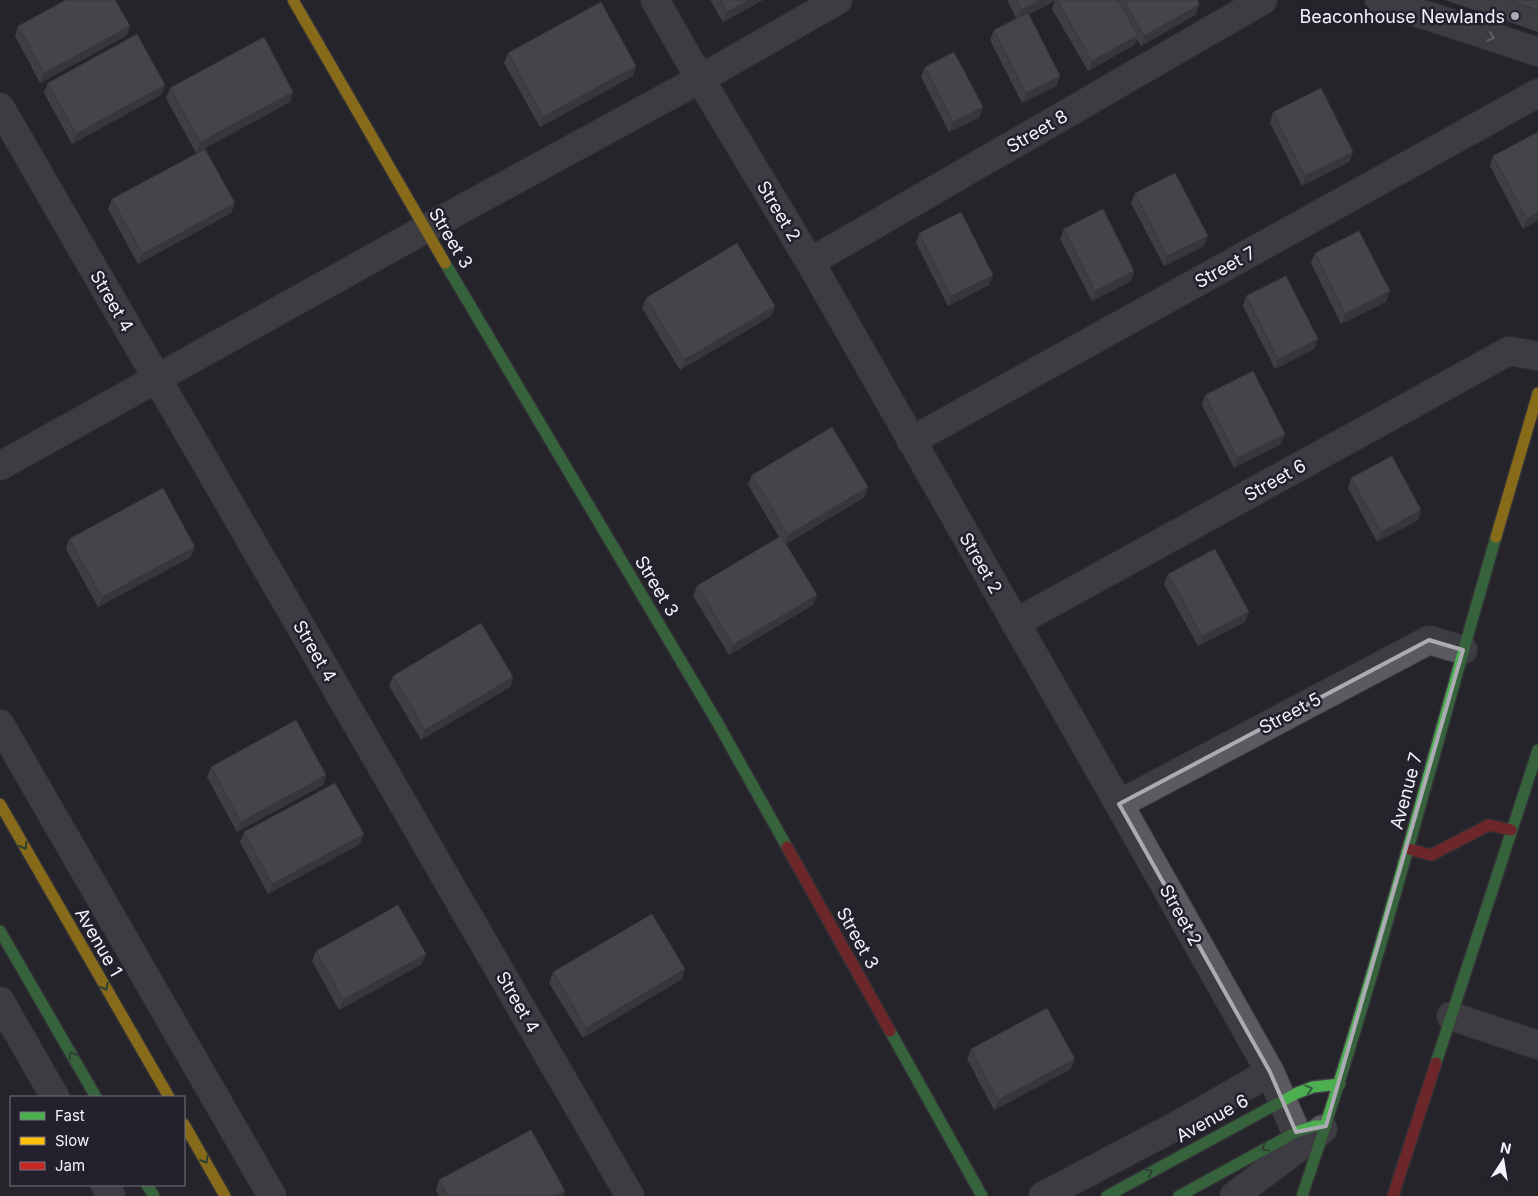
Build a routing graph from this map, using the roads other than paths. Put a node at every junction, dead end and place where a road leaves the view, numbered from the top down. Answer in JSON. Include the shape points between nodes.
{"nodes":[{"id":1,"x":293,"y":0,"type":"edge"},
{"id":2,"x":655,"y":0,"type":"edge"},
{"id":3,"x":838,"y":0,"type":"edge"},
{"id":4,"x":1263,"y":0,"type":"edge"},
{"id":5,"x":1379,"y":0,"type":"edge"},
{"id":6,"x":1538,"y":52,"type":"edge"},
{"id":7,"x":700,"y":79,"type":"junction"},
{"id":8,"x":1538,"y":93,"type":"edge"},
{"id":9,"x":0,"y":107,"type":"edge"},
{"id":10,"x":425,"y":229,"type":"junction"},
{"id":11,"x":810,"y":262,"type":"junction"},
{"id":12,"x":1538,"y":356,"type":"edge"},
{"id":13,"x":158,"y":379,"type":"junction"},
{"id":14,"x":1538,"y":393,"type":"edge"},
{"id":15,"x":911,"y":441,"type":"junction"},
{"id":16,"x":0,"y":466,"type":"edge"},
{"id":17,"x":1015,"y":624,"type":"junction"},
{"id":18,"x":1463,"y":650,"type":"junction"},
{"id":19,"x":0,"y":724,"type":"edge"},
{"id":20,"x":1538,"y":750,"type":"edge"},
{"id":21,"x":0,"y":804,"type":"edge"},
{"id":22,"x":1119,"y":804,"type":"junction"},
{"id":23,"x":1511,"y":830,"type":"junction"},
{"id":24,"x":1409,"y":849,"type":"junction"},
{"id":25,"x":0,"y":931,"type":"edge"},
{"id":26,"x":0,"y":1001,"type":"edge"},
{"id":27,"x":1451,"y":1016,"type":"junction"},
{"id":28,"x":1538,"y":1045,"type":"edge"},
{"id":29,"x":1270,"y":1072,"type":"junction"},
{"id":30,"x":1340,"y":1084,"type":"junction"},
{"id":31,"x":54,"y":1096,"type":"edge"},
{"id":32,"x":95,"y":1096,"type":"edge"},
{"id":33,"x":168,"y":1096,"type":"edge"},
{"id":34,"x":1282,"y":1100,"type":"junction"},
{"id":35,"x":185,"y":1126,"type":"edge"},
{"id":36,"x":1326,"y":1126,"type":"junction"},
{"id":37,"x":1296,"y":1132,"type":"junction"},
{"id":38,"x":225,"y":1196,"type":"edge"},
{"id":39,"x":272,"y":1196,"type":"edge"},
{"id":40,"x":630,"y":1196,"type":"edge"},
{"id":41,"x":982,"y":1196,"type":"edge"},
{"id":42,"x":1043,"y":1196,"type":"edge"},
{"id":43,"x":1107,"y":1196,"type":"edge"},
{"id":44,"x":1179,"y":1196,"type":"edge"},
{"id":45,"x":1234,"y":1196,"type":"edge"},
{"id":46,"x":1302,"y":1196,"type":"edge"},
{"id":47,"x":1393,"y":1196,"type":"edge"}],
"edges":[{"from":1,"to":10,"type":"street","name":"Street 3"},
{"from":2,"to":7,"type":"street","name":"Street 2"},
{"from":3,"to":7,"type":"street"},
{"from":4,"to":11,"type":"street","name":"Street 8"},
{"from":5,"to":6,"type":"street","one_way":true},
{"from":7,"to":10,"type":"street"},
{"from":7,"to":11,"type":"street","name":"Street 2"},
{"from":8,"to":15,"type":"street","name":"Street 7"},
{"from":9,"to":13,"type":"street","name":"Street 4"},
{"from":10,"to":13,"type":"street"},
{"from":10,"to":41,"type":"street","name":"Street 3","via":[[716,720]]},
{"from":11,"to":15,"type":"street","name":"Street 2"},
{"from":12,"to":17,"type":"street","name":"Street 6","via":[[1509,351]]},
{"from":13,"to":16,"type":"street"},
{"from":13,"to":40,"type":"street","name":"Street 4"},
{"from":14,"to":18,"type":"street","name":"Avenue 7"},
{"from":15,"to":17,"type":"street","name":"Street 2"},
{"from":17,"to":22,"type":"street","name":"Street 2"},
{"from":18,"to":22,"type":"street","name":"Street 5","via":[[1428,640]]},
{"from":18,"to":24,"type":"street","name":"Avenue 7"},
{"from":19,"to":39,"type":"street"},
{"from":20,"to":23,"type":"street"},
{"from":21,"to":33,"type":"street","name":"Avenue 1","one_way":true},
{"from":22,"to":29,"type":"street","name":"Street 2"},
{"from":23,"to":24,"type":"street","via":[[1489,825],[1431,854]]},
{"from":23,"to":27,"type":"street"},
{"from":24,"to":30,"type":"street","name":"Avenue 7"},
{"from":32,"to":25,"type":"street","one_way":true},
{"from":26,"to":31,"type":"street"},
{"from":27,"to":28,"type":"street"},
{"from":27,"to":47,"type":"street"},
{"from":29,"to":34,"type":"street","name":"Street 2"},
{"from":29,"to":42,"type":"street"},
{"from":34,"to":30,"type":"street","name":"Avenue 6","one_way":true,"via":[[1313,1087]]},
{"from":30,"to":36,"type":"street","name":"Avenue 7"},
{"from":34,"to":37,"type":"street","name":"Street 2"},
{"from":43,"to":34,"type":"street","name":"Avenue 6","one_way":true},
{"from":35,"to":38,"type":"street","one_way":true},
{"from":36,"to":37,"type":"street"},
{"from":36,"to":45,"type":"street"},
{"from":36,"to":46,"type":"street","name":"Avenue 7"},
{"from":37,"to":44,"type":"street","one_way":true}]}
